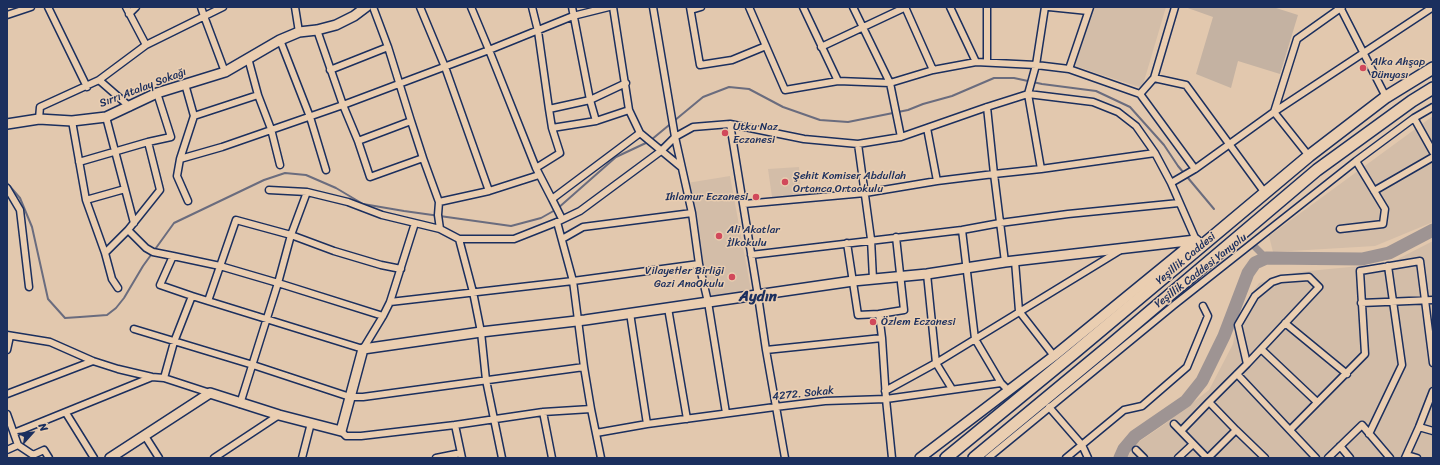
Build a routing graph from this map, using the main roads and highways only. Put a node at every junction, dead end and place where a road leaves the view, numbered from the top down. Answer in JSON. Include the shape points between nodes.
{"nodes":[{"id":1,"x":1433,"y":68,"type":"edge"},
{"id":2,"x":1433,"y":88,"type":"edge"},
{"id":3,"x":952,"y":456,"type":"edge"},
{"id":4,"x":974,"y":458,"type":"edge"}],
"edges":[{"from":1,"to":3,"type":"highway","name":"Yeşillik Caddesi","via":[[1386,97],[1199,243]]},
{"from":2,"to":4,"type":"highway","name":"Yeşillik Caddesi","via":[[1394,113],[1317,170]]}]}
